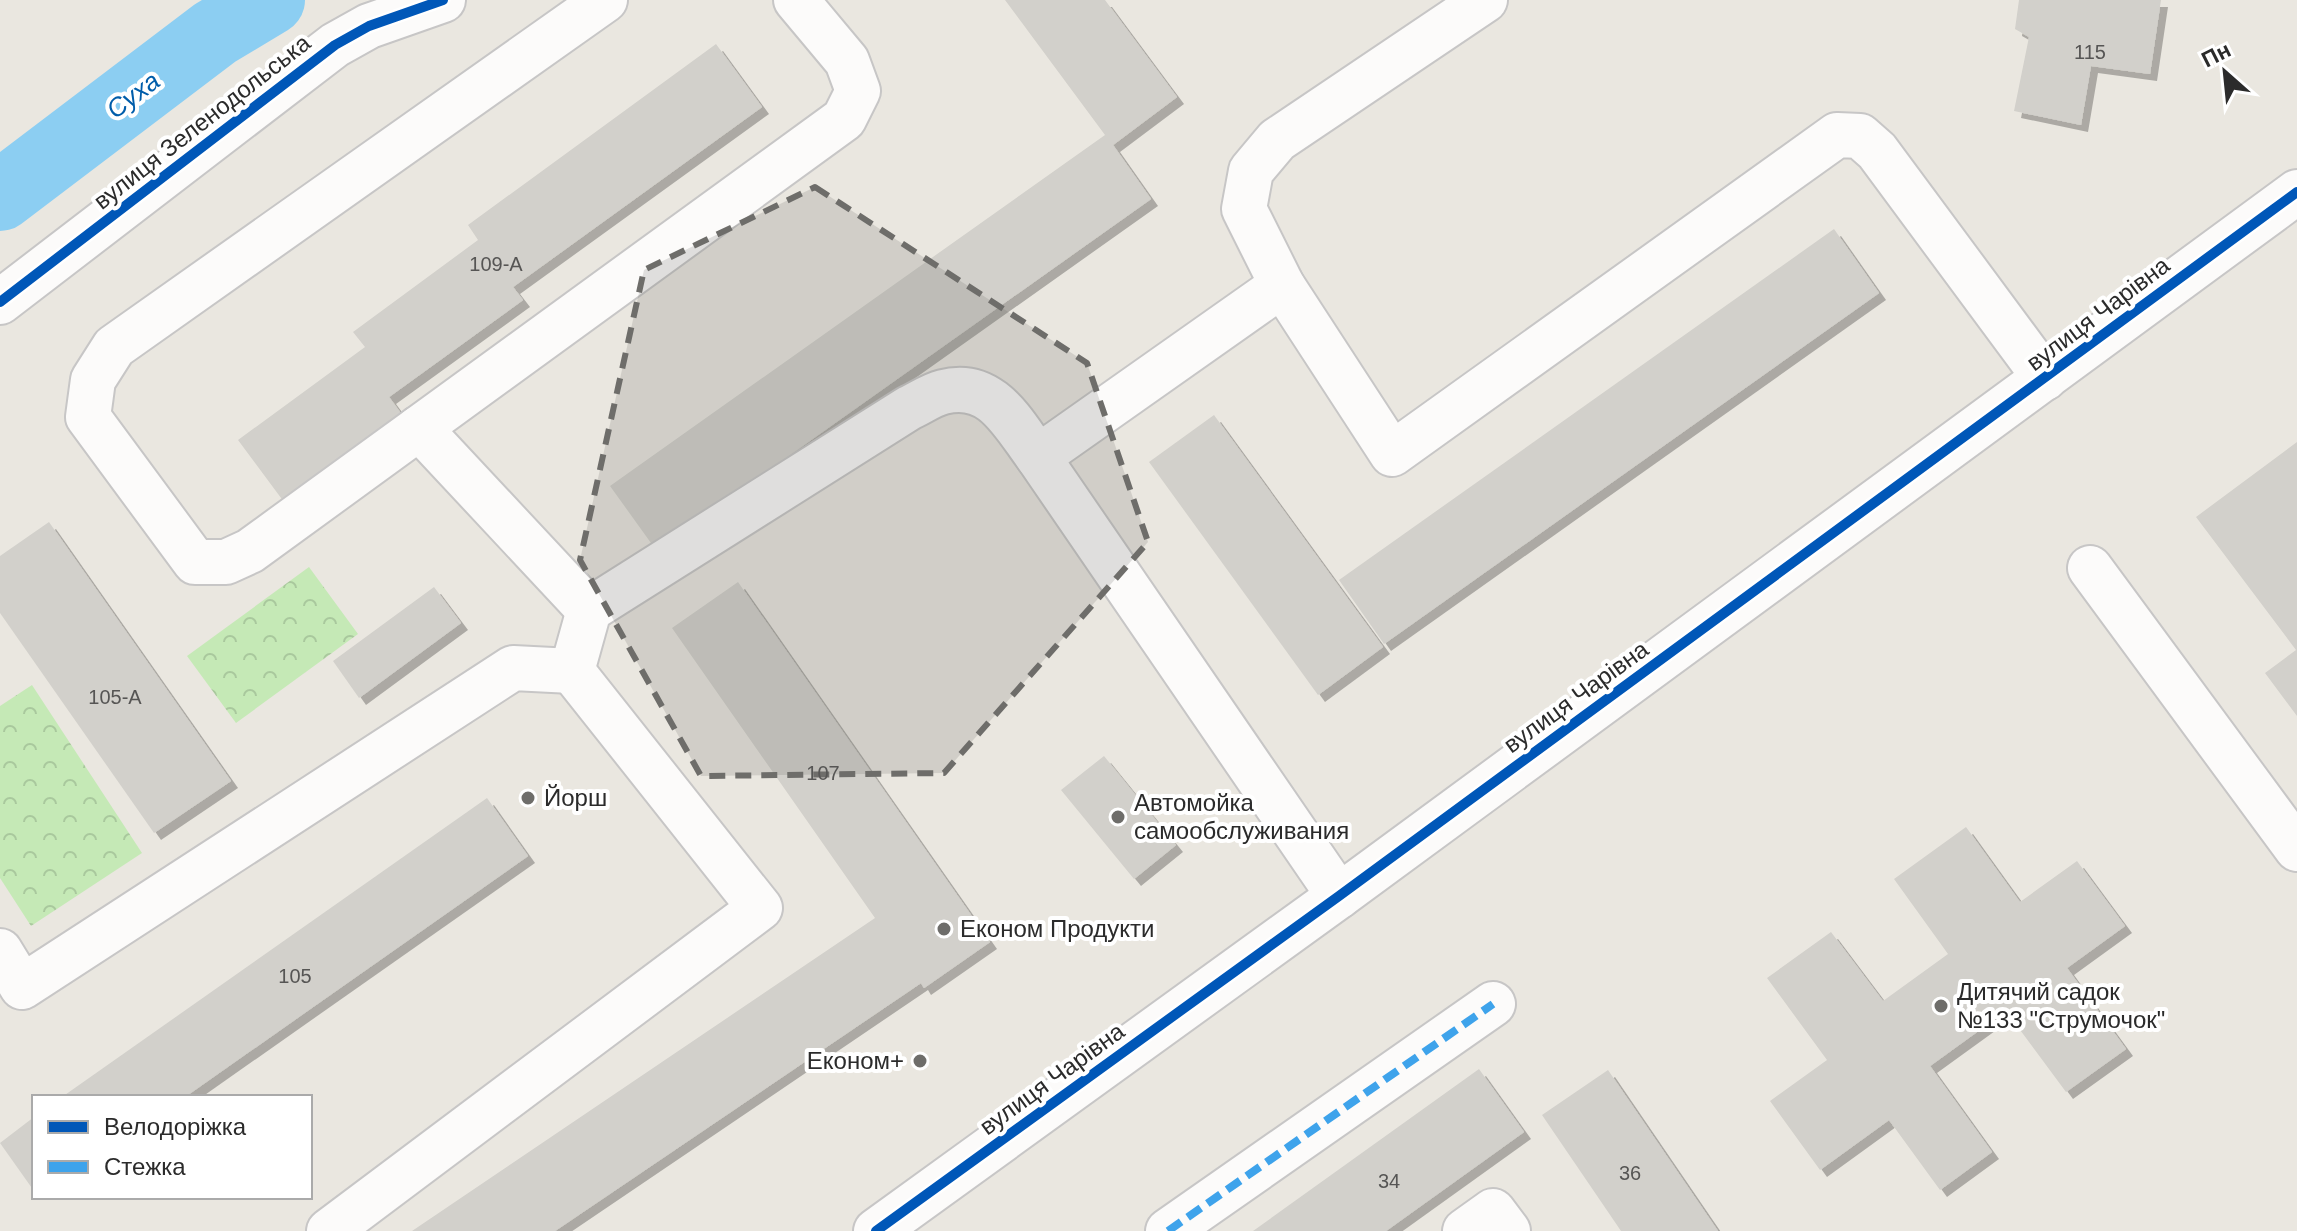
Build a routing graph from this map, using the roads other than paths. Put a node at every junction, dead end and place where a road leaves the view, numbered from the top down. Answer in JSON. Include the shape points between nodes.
{"nodes":[{"id":1,"x":443,"y":0,"type":"edge"},
{"id":2,"x":605,"y":0,"type":"edge"},
{"id":3,"x":796,"y":0,"type":"edge"},
{"id":4,"x":1485,"y":0,"type":"edge"},
{"id":5,"x":2297,"y":192,"type":"edge"},
{"id":6,"x":1282,"y":285,"type":"junction"},
{"id":7,"x":0,"y":302,"type":"edge"},
{"id":8,"x":2045,"y":378,"type":"junction"},
{"id":9,"x":419,"y":428,"type":"junction"},
{"id":10,"x":1038,"y":457,"type":"junction"},
{"id":11,"x":2090,"y":568,"type":"dead end"},
{"id":12,"x":589,"y":610,"type":"junction"},
{"id":13,"x":572,"y":671,"type":"junction"},
{"id":14,"x":2297,"y":849,"type":"edge"},
{"id":15,"x":1339,"y":896,"type":"junction"},
{"id":16,"x":0,"y":951,"type":"edge"},
{"id":17,"x":1493,"y":1004,"type":"dead end"},
{"id":18,"x":329,"y":1231,"type":"edge"},
{"id":19,"x":876,"y":1231,"type":"edge"},
{"id":20,"x":1168,"y":1231,"type":"edge"},
{"id":21,"x":1465,"y":1231,"type":"edge"},
{"id":22,"x":1508,"y":1231,"type":"edge"}],
"edges":[{"from":1,"to":7,"type":"street","name":"вулиця Зеленодольська","via":[[369,26],[335,45]]},
{"from":2,"to":9,"type":"street","via":[[114,347],[93,380],[88,417],[195,562],[226,562],[250,551]]},
{"from":3,"to":9,"type":"street","via":[[847,61],[858,91],[844,119]]},
{"from":4,"to":6,"type":"street","via":[[1277,140],[1251,171],[1244,209]]},
{"from":5,"to":8,"type":"street","name":"вулиця Чарівна"},
{"from":6,"to":8,"type":"street","via":[[1392,454],[1837,135],[1860,136],[1877,151]]},
{"from":6,"to":10,"type":"street"},
{"from":8,"to":15,"type":"street","name":"вулиця Чарівна"},
{"from":9,"to":12,"type":"street"},
{"from":10,"to":12,"type":"street","via":[[997,403],[969,389],[942,392]]},
{"from":10,"to":15,"type":"street"},
{"from":11,"to":14,"type":"street"},
{"from":12,"to":13,"type":"street"},
{"from":13,"to":16,"type":"street","via":[[513,668],[22,987]]},
{"from":13,"to":18,"type":"street","via":[[760,908]]},
{"from":15,"to":19,"type":"street","name":"вулиця Чарівна"},
{"from":17,"to":20,"type":"street"},
{"from":21,"to":22,"type":"street","via":[[1493,1211]]}]}
